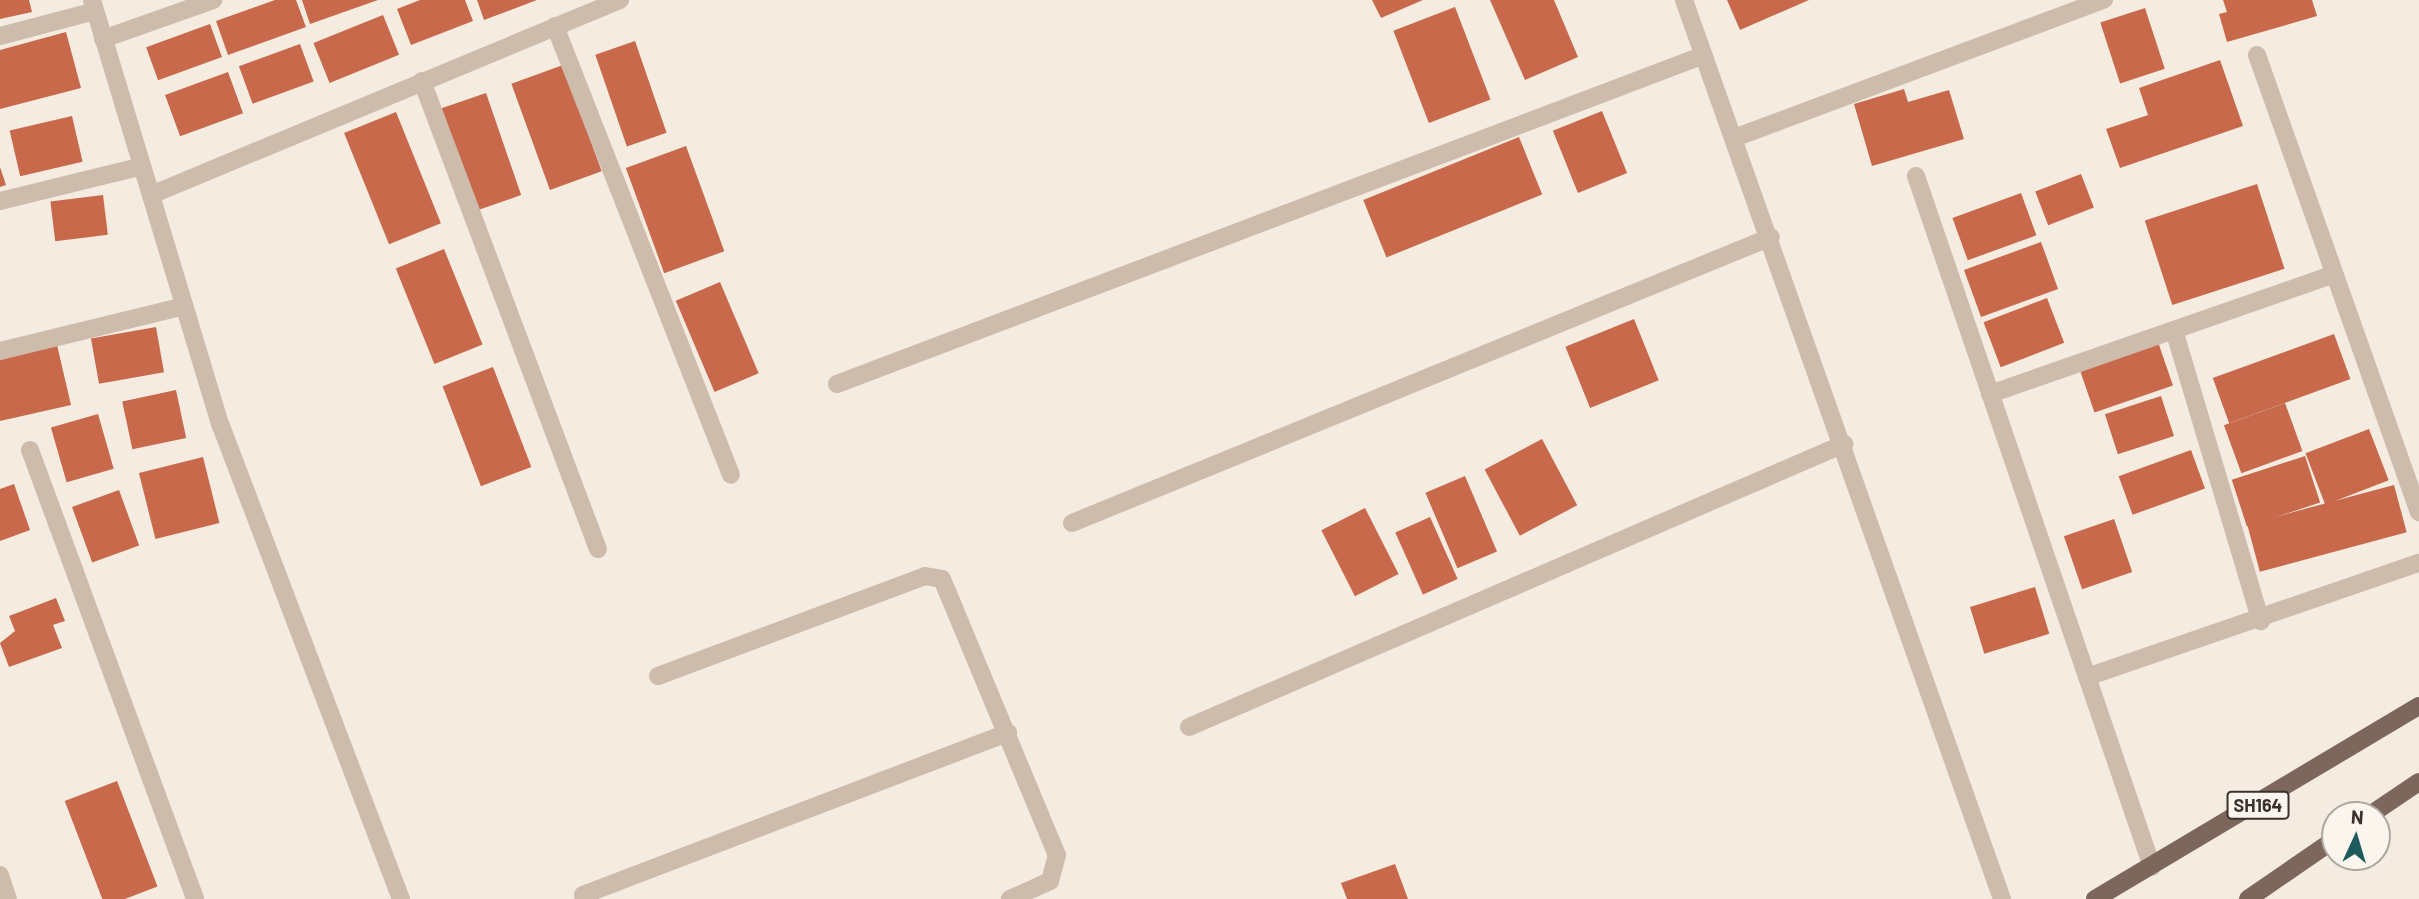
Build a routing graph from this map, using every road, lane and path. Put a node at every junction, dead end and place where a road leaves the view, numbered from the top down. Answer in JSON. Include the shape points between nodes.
{"nodes":[{"id":1,"x":213,"y":0,"type":"edge"},
{"id":2,"x":620,"y":0,"type":"edge"},
{"id":3,"x":1684,"y":0,"type":"edge"},
{"id":4,"x":2104,"y":0,"type":"edge"},
{"id":5,"x":93,"y":5,"type":"edge"},
{"id":6,"x":581,"y":7,"type":"edge"},
{"id":7,"x":555,"y":26,"type":"junction"},
{"id":8,"x":0,"y":36,"type":"edge"},
{"id":9,"x":103,"y":39,"type":"junction"},
{"id":10,"x":1704,"y":55,"type":"junction"},
{"id":11,"x":2257,"y":55,"type":"dead end"},
{"id":12,"x":422,"y":81,"type":"junction"},
{"id":13,"x":1734,"y":138,"type":"junction"},
{"id":14,"x":142,"y":166,"type":"junction"},
{"id":15,"x":1916,"y":176,"type":"dead end"},
{"id":16,"x":151,"y":195,"type":"junction"},
{"id":17,"x":0,"y":201,"type":"edge"},
{"id":18,"x":1771,"y":237,"type":"junction"},
{"id":19,"x":2334,"y":274,"type":"junction"},
{"id":20,"x":184,"y":306,"type":"junction"},
{"id":21,"x":2174,"y":330,"type":"junction"},
{"id":22,"x":0,"y":351,"type":"edge"},
{"id":23,"x":837,"y":384,"type":"dead end"},
{"id":24,"x":1990,"y":394,"type":"junction"},
{"id":25,"x":1844,"y":444,"type":"junction"},
{"id":26,"x":30,"y":450,"type":"dead end"},
{"id":27,"x":731,"y":475,"type":"dead end"},
{"id":28,"x":2419,"y":512,"type":"edge"},
{"id":29,"x":1072,"y":523,"type":"dead end"},
{"id":30,"x":598,"y":549,"type":"dead end"},
{"id":31,"x":2419,"y":563,"type":"edge"},
{"id":32,"x":2261,"y":621,"type":"junction"},
{"id":33,"x":658,"y":676,"type":"dead end"},
{"id":34,"x":2087,"y":677,"type":"junction"},
{"id":35,"x":2419,"y":706,"type":"edge"},
{"id":36,"x":1189,"y":727,"type":"dead end"},
{"id":37,"x":1008,"y":733,"type":"junction"},
{"id":38,"x":2419,"y":782,"type":"edge"},
{"id":39,"x":2391,"y":801,"type":"edge"},
{"id":40,"x":2321,"y":849,"type":"edge"},
{"id":41,"x":2152,"y":867,"type":"junction"},
{"id":42,"x":0,"y":875,"type":"edge"},
{"id":43,"x":583,"y":895,"type":"dead end"},
{"id":44,"x":2104,"y":897,"type":"edge"},
{"id":45,"x":6,"y":898,"type":"edge"},
{"id":46,"x":195,"y":899,"type":"edge"},
{"id":47,"x":401,"y":899,"type":"edge"},
{"id":48,"x":1010,"y":899,"type":"edge"},
{"id":49,"x":2002,"y":899,"type":"edge"},
{"id":50,"x":2248,"y":899,"type":"edge"}],
"edges":[{"from":1,"to":9,"type":"street"},
{"from":2,"to":6,"type":"street"},
{"from":3,"to":10,"type":"street"},
{"from":4,"to":13,"type":"street"},
{"from":5,"to":8,"type":"street"},
{"from":5,"to":9,"type":"street"},
{"from":6,"to":7,"type":"street"},
{"from":7,"to":12,"type":"street"},
{"from":7,"to":27,"type":"street"},
{"from":9,"to":14,"type":"street"},
{"from":10,"to":13,"type":"street"},
{"from":10,"to":23,"type":"street"},
{"from":11,"to":19,"type":"street"},
{"from":12,"to":16,"type":"street"},
{"from":12,"to":30,"type":"street"},
{"from":13,"to":18,"type":"street"},
{"from":14,"to":16,"type":"street"},
{"from":14,"to":17,"type":"street"},
{"from":15,"to":24,"type":"street"},
{"from":16,"to":20,"type":"street"},
{"from":18,"to":25,"type":"street"},
{"from":18,"to":29,"type":"street"},
{"from":19,"to":21,"type":"street"},
{"from":19,"to":28,"type":"street"},
{"from":20,"to":22,"type":"street"},
{"from":20,"to":47,"type":"street","via":[[220,426]]},
{"from":21,"to":24,"type":"street"},
{"from":21,"to":32,"type":"street"},
{"from":24,"to":34,"type":"street"},
{"from":25,"to":36,"type":"street"},
{"from":25,"to":49,"type":"street"},
{"from":26,"to":46,"type":"street"},
{"from":31,"to":32,"type":"street"},
{"from":32,"to":34,"type":"street"},
{"from":33,"to":37,"type":"street","via":[[925,576],[942,579],[951,590]]},
{"from":34,"to":41,"type":"street"},
{"from":35,"to":41,"type":"main road","number":"SH164"},
{"from":37,"to":43,"type":"street"},
{"from":37,"to":48,"type":"street","via":[[1057,855],[1050,881]]},
{"from":38,"to":39,"type":"main road"},
{"from":40,"to":50,"type":"main road"},
{"from":41,"to":44,"type":"main road","number":"SH164"},
{"from":42,"to":45,"type":"street"}]}
